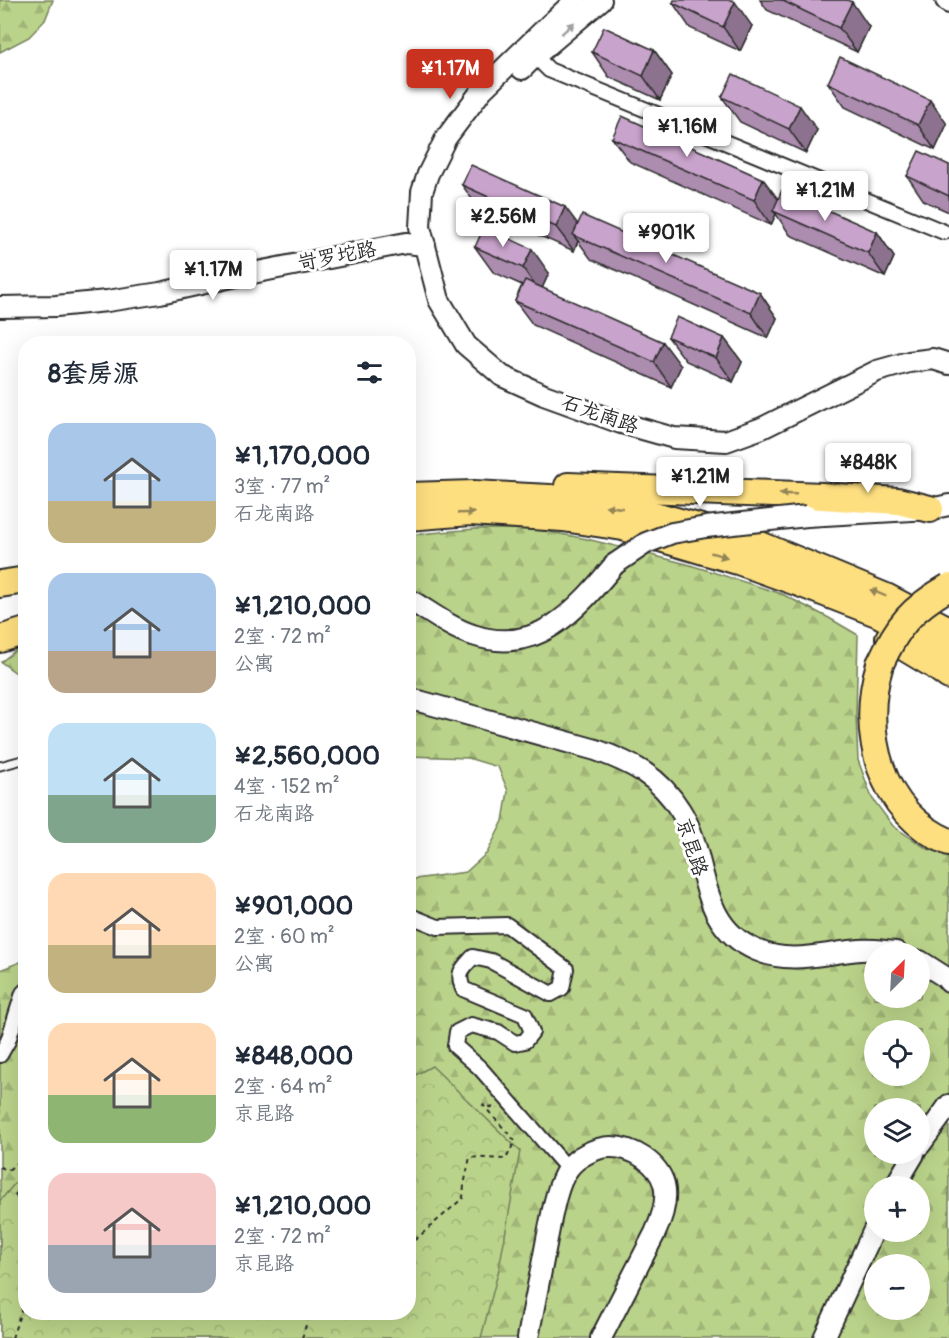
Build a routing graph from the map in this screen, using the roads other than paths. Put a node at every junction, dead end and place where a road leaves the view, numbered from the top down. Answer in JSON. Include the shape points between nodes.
{"nodes":[{"id":1,"x":576,"y":0,"type":"edge"},
{"id":2,"x":601,"y":0,"type":"edge"},
{"id":3,"x":530,"y":51,"type":"junction"},
{"id":4,"x":944,"y":232,"type":"dead end"},
{"id":5,"x":425,"y":244,"type":"junction"},
{"id":6,"x":0,"y":307,"type":"edge"},
{"id":7,"x":949,"y":364,"type":"edge"},
{"id":8,"x":416,"y":485,"type":"edge"},
{"id":9,"x":416,"y":496,"type":"edge"},
{"id":10,"x":939,"y":507,"type":"edge"},
{"id":11,"x":416,"y":517,"type":"edge"},
{"id":12,"x":18,"y":581,"type":"edge"},
{"id":13,"x":0,"y":584,"type":"edge"},
{"id":14,"x":802,"y":584,"type":"junction"},
{"id":15,"x":949,"y":587,"type":"edge"},
{"id":16,"x":949,"y":599,"type":"edge"},
{"id":17,"x":416,"y":604,"type":"edge"},
{"id":18,"x":949,"y":630,"type":"edge"},
{"id":19,"x":18,"y":633,"type":"edge"},
{"id":20,"x":0,"y":639,"type":"edge"},
{"id":21,"x":949,"y":651,"type":"edge"},
{"id":22,"x":884,"y":666,"type":"junction"},
{"id":23,"x":949,"y":676,"type":"edge"},
{"id":24,"x":416,"y":700,"type":"edge"},
{"id":25,"x":18,"y":761,"type":"edge"},
{"id":26,"x":0,"y":766,"type":"edge"},
{"id":27,"x":949,"y":830,"type":"edge"},
{"id":28,"x":949,"y":842,"type":"edge"},
{"id":29,"x":416,"y":918,"type":"edge"},
{"id":30,"x":864,"y":950,"type":"edge"},
{"id":31,"x":930,"y":967,"type":"edge"},
{"id":32,"x":949,"y":982,"type":"edge"},
{"id":33,"x":18,"y":1010,"type":"edge"},
{"id":34,"x":0,"y":1055,"type":"edge"},
{"id":35,"x":949,"y":1105,"type":"edge"},
{"id":36,"x":930,"y":1131,"type":"edge"},
{"id":37,"x":568,"y":1169,"type":"junction"},
{"id":38,"x":868,"y":1242,"type":"edge"},
{"id":39,"x":528,"y":1338,"type":"edge"},
{"id":40,"x":601,"y":1338,"type":"edge"},
{"id":41,"x":824,"y":1338,"type":"edge"}],
"edges":[{"from":1,"to":3,"type":"main road","name":"石龙南路"},
{"from":3,"to":2,"type":"main road","name":"石龙南路","one_way":true},
{"from":3,"to":4,"type":"street","via":[[549,70]]},
{"from":3,"to":5,"type":"main road","name":"石龙南路","via":[[482,90],[436,156],[422,192],[420,227]]},
{"from":5,"to":6,"type":"main road","name":"岢罗坨路","via":[[406,243],[128,298]]},
{"from":5,"to":7,"type":"main road","name":"石龙南路","via":[[439,300],[466,345],[502,376],[621,423],[674,438],[726,441],[762,428],[877,371],[933,359]]},
{"from":10,"to":8,"type":"highway","one_way":true,"via":[[822,496],[473,483]]},
{"from":18,"to":9,"type":"highway","one_way":true,"via":[[886,597],[753,542],[632,509],[550,498]]},
{"from":10,"to":17,"type":"main road","bridge":true,"via":[[807,516],[672,533],[646,543],[615,564],[561,621],[520,640],[496,641],[472,635]]},
{"from":11,"to":14,"type":"highway","one_way":true,"via":[[470,512],[563,518],[623,527]]},
{"from":12,"to":13,"type":"highway"},
{"from":14,"to":21,"type":"highway","via":[[877,614]]},
{"from":14,"to":23,"type":"highway"},
{"from":15,"to":22,"type":"highway","bridge":true,"via":[[905,620],[890,642]]},
{"from":16,"to":22,"type":"highway","via":[[914,625]]},
{"from":19,"to":20,"type":"highway"},
{"from":22,"to":27,"type":"highway","via":[[881,726],[894,774],[919,812]]},
{"from":22,"to":28,"type":"highway","via":[[873,691],[871,710],[878,760],[897,800],[914,821]]},
{"from":24,"to":30,"type":"main road","name":"京昆路","via":[[596,750],[648,774],[681,811],[720,921],[755,950],[792,959]]},
{"from":25,"to":26,"type":"lane"},
{"from":29,"to":37,"type":"street","via":[[438,927],[507,925],[566,969],[562,988],[550,994],[492,961],[473,957],[461,970],[463,989],[525,1015],[532,1032],[525,1041],[515,1043],[498,1032],[471,1025],[457,1032],[455,1046],[480,1068]]},
{"from":31,"to":32,"type":"main road"},
{"from":33,"to":34,"type":"street","via":[[9,1041]]},
{"from":35,"to":36,"type":"main road"},
{"from":37,"to":39,"type":"main road","via":[[553,1211]]},
{"from":37,"to":40,"type":"main road","via":[[594,1151],[624,1149],[650,1162],[664,1185],[662,1218],[656,1233]]},
{"from":38,"to":41,"type":"main road"}]}
